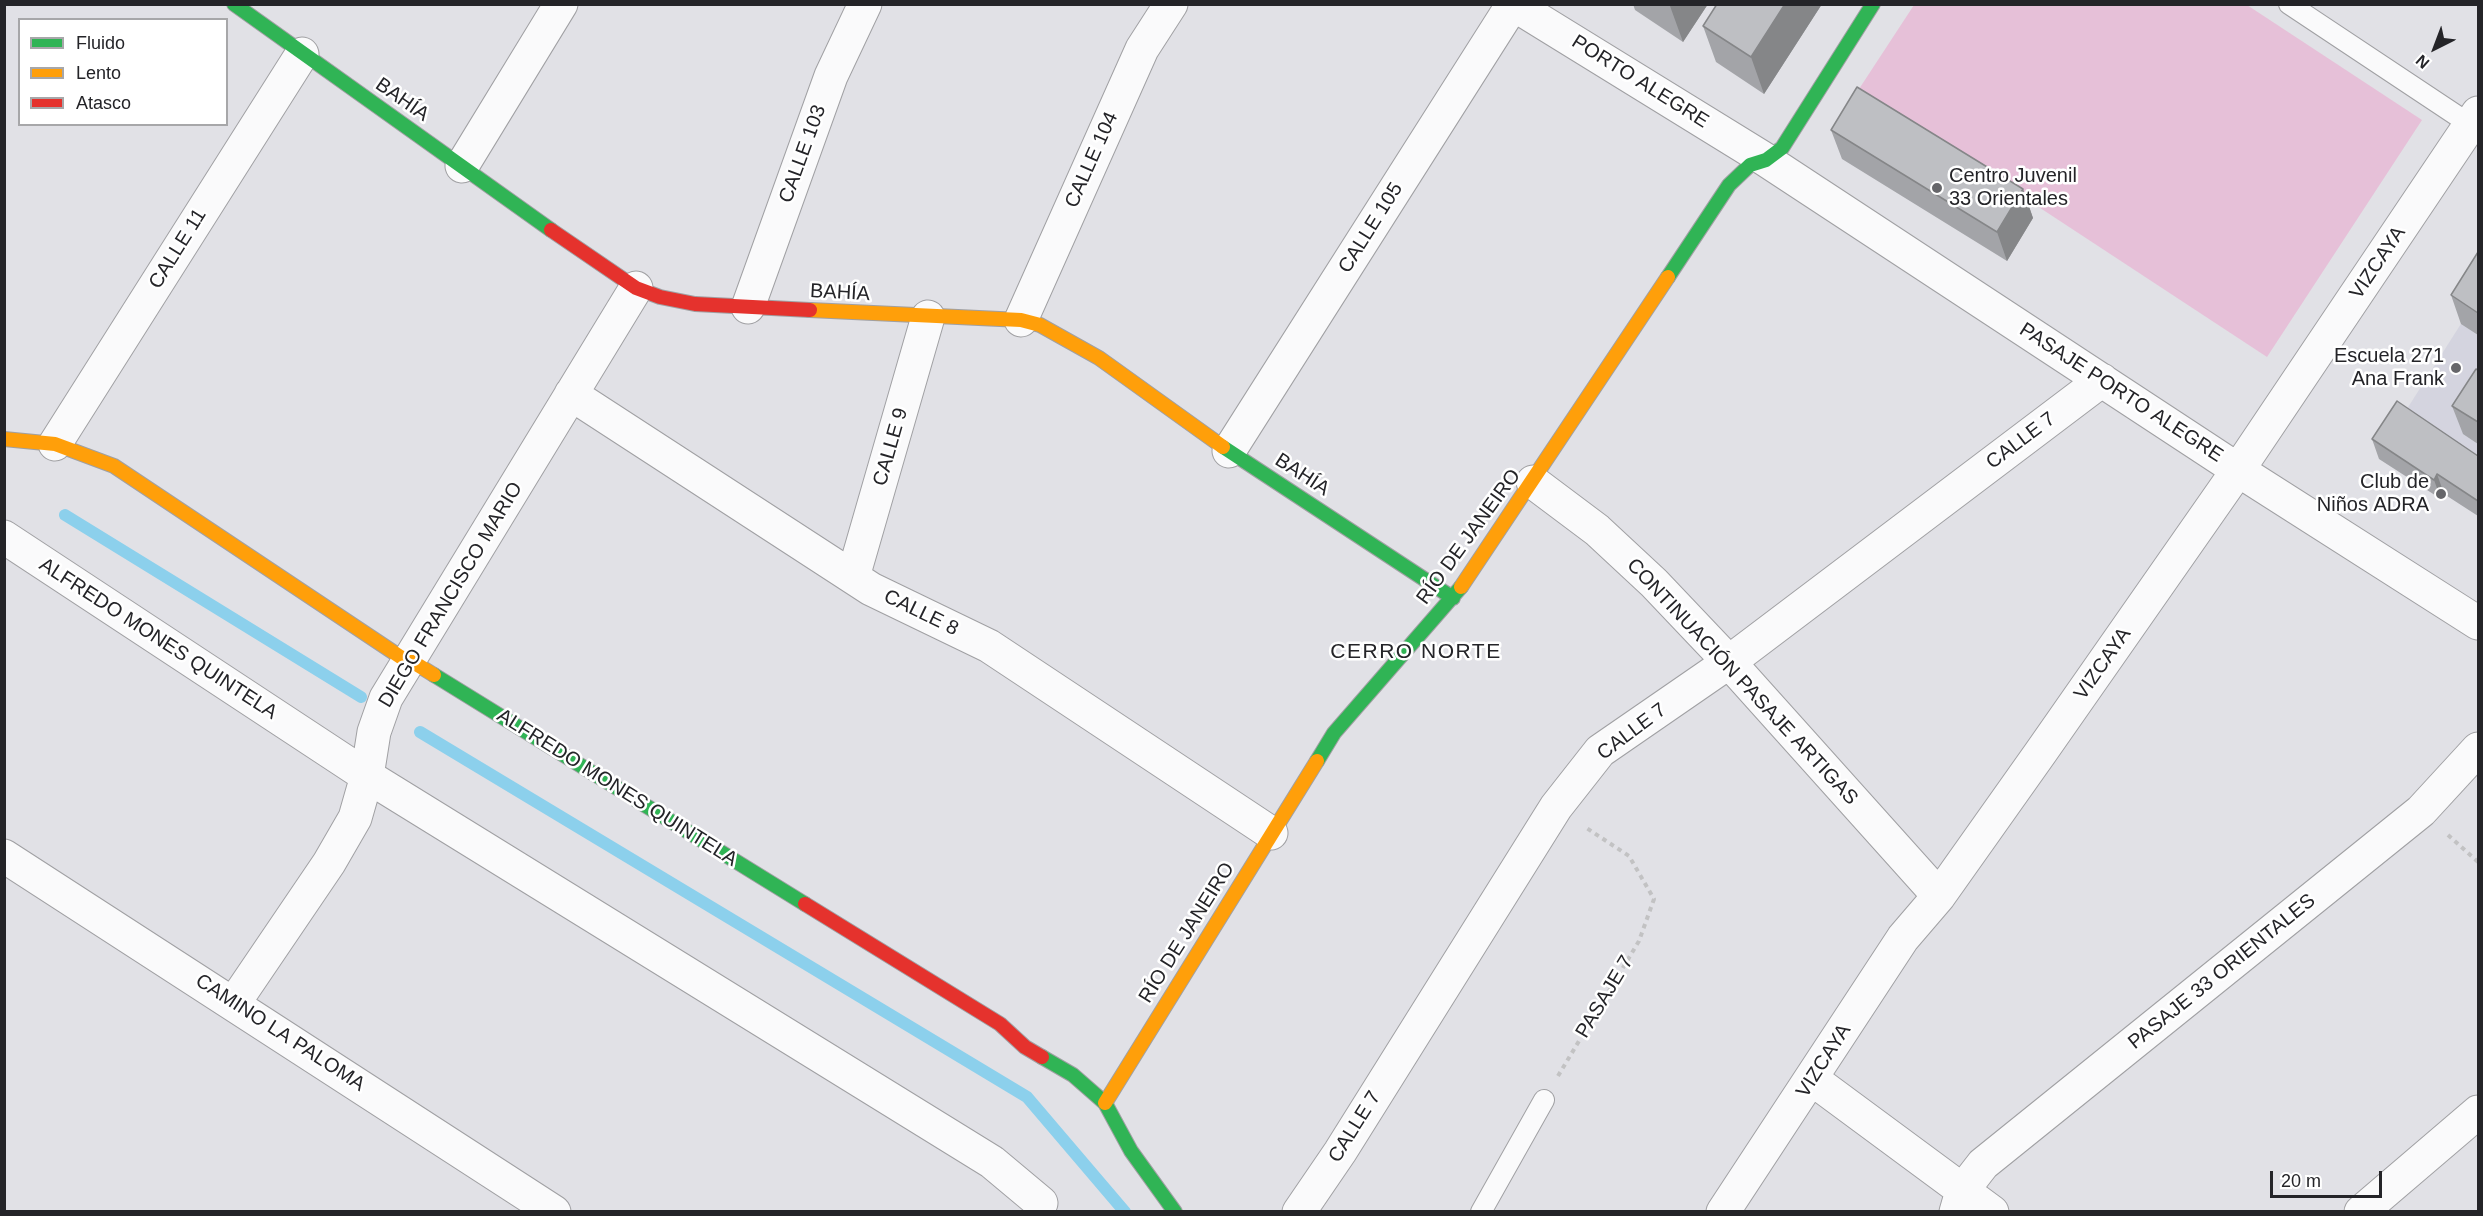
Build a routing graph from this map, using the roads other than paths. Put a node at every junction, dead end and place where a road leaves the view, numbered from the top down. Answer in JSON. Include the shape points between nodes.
{"nodes":[{"id":1,"x":234,"y":4,"type":"edge"},
{"id":2,"x":561,"y":4,"type":"edge"},
{"id":3,"x":865,"y":4,"type":"edge"},
{"id":4,"x":1171,"y":4,"type":"edge"},
{"id":5,"x":1513,"y":4,"type":"edge"},
{"id":6,"x":1873,"y":4,"type":"edge"},
{"id":7,"x":2289,"y":4,"type":"edge"},
{"id":8,"x":302,"y":54,"type":"junction"},
{"id":9,"x":2475,"y":119,"type":"edge"},
{"id":10,"x":1766,"y":160,"type":"junction"},
{"id":11,"x":462,"y":166,"type":"junction"},
{"id":12,"x":636,"y":288,"type":"junction"},
{"id":13,"x":748,"y":307,"type":"junction"},
{"id":14,"x":928,"y":317,"type":"junction"},
{"id":15,"x":1021,"y":320,"type":"junction"},
{"id":16,"x":2102,"y":380,"type":"junction"},
{"id":17,"x":571,"y":394,"type":"junction"},
{"id":18,"x":4,"y":439,"type":"edge"},
{"id":19,"x":55,"y":444,"type":"junction"},
{"id":20,"x":1229,"y":451,"type":"junction"},
{"id":21,"x":2238,"y":470,"type":"junction"},
{"id":22,"x":1533,"y":482,"type":"junction"},
{"id":23,"x":4,"y":537,"type":"edge"},
{"id":24,"x":853,"y":577,"type":"junction"},
{"id":25,"x":1452,"y":598,"type":"junction"},
{"id":26,"x":2478,"y":623,"type":"edge"},
{"id":27,"x":408,"y":662,"type":"junction"},
{"id":28,"x":1729,"y":662,"type":"junction"},
{"id":29,"x":2478,"y":749,"type":"edge"},
{"id":30,"x":367,"y":776,"type":"junction"},
{"id":31,"x":1271,"y":833,"type":"junction"},
{"id":32,"x":4,"y":856,"type":"edge"},
{"id":33,"x":1939,"y":896,"type":"junction"},
{"id":34,"x":234,"y":1003,"type":"junction"},
{"id":35,"x":1812,"y":1079,"type":"junction"},
{"id":36,"x":1544,"y":1100,"type":"road end"},
{"id":37,"x":1105,"y":1103,"type":"junction"},
{"id":38,"x":2478,"y":1112,"type":"edge"},
{"id":39,"x":1959,"y":1201,"type":"edge"},
{"id":40,"x":1041,"y":1203,"type":"dead end"},
{"id":41,"x":554,"y":1212,"type":"edge"},
{"id":42,"x":1175,"y":1212,"type":"edge"},
{"id":43,"x":1299,"y":1212,"type":"edge"},
{"id":44,"x":1480,"y":1212,"type":"edge"},
{"id":45,"x":1723,"y":1212,"type":"edge"},
{"id":46,"x":1992,"y":1212,"type":"edge"},
{"id":47,"x":2361,"y":1212,"type":"edge"}],
"edges":[{"from":1,"to":8,"type":"street","name":"BAHÍA"},
{"from":2,"to":11,"type":"street"},
{"from":3,"to":13,"type":"street","name":"CALLE 103","via":[[831,76]]},
{"from":4,"to":15,"type":"street","name":"CALLE 104","via":[[1142,49]]},
{"from":5,"to":10,"type":"street","name":"PORTO ALEGRE"},
{"from":5,"to":20,"type":"street","name":"CALLE 105"},
{"from":6,"to":10,"type":"street","name":"RÍO DE JANEIRO","via":[[1793,132],[1782,148]]},
{"from":7,"to":9,"type":"lane"},
{"from":8,"to":11,"type":"street","name":"BAHÍA"},
{"from":8,"to":19,"type":"street","name":"CALLE 11"},
{"from":9,"to":21,"type":"street","name":"VIZCAYA"},
{"from":10,"to":16,"type":"street","name":"PASAJE PORTO ALEGRE"},
{"from":10,"to":22,"type":"street","name":"RÍO DE JANEIRO","via":[[1750,165],[1729,185]]},
{"from":11,"to":12,"type":"street","name":"BAHÍA"},
{"from":12,"to":13,"type":"street","name":"BAHÍA","via":[[695,304]]},
{"from":12,"to":17,"type":"street","name":"DIEGO FRANCISCO MARIO"},
{"from":13,"to":14,"type":"street","name":"BAHÍA"},
{"from":14,"to":15,"type":"street","name":"BAHÍA"},
{"from":14,"to":24,"type":"street","name":"CALLE 9"},
{"from":15,"to":20,"type":"street","name":"BAHÍA","via":[[1055,332],[1099,358]]},
{"from":16,"to":21,"type":"street","name":"PASAJE PORTO ALEGRE"},
{"from":16,"to":28,"type":"street","name":"CALLE 7"},
{"from":17,"to":24,"type":"street","name":"CALLE 8"},
{"from":17,"to":27,"type":"street","name":"DIEGO FRANCISCO MARIO"},
{"from":18,"to":19,"type":"street","name":"ALFREDO MONES QUINTELA"},
{"from":19,"to":27,"type":"street","name":"ALFREDO MONES QUINTELA","via":[[114,466]]},
{"from":20,"to":25,"type":"street","name":"BAHÍA"},
{"from":21,"to":26,"type":"street","name":"PASAJE PORTO ALEGRE"},
{"from":21,"to":33,"type":"street","name":"VIZCAYA"},
{"from":22,"to":25,"type":"street","name":"RÍO DE JANEIRO"},
{"from":22,"to":28,"type":"street","name":"CONTINUACIÓN PASAJE ARTIGAS","via":[[1597,531],[1654,583]]},
{"from":23,"to":30,"type":"street","name":"ALFREDO MONES QUINTELA"},
{"from":24,"to":31,"type":"street","name":"CALLE 8","via":[[988,646]]},
{"from":25,"to":31,"type":"street","name":"RÍO DE JANEIRO","via":[[1334,733]]},
{"from":27,"to":30,"type":"street","name":"DIEGO FRANCISCO MARIO","via":[[374,732]]},
{"from":27,"to":37,"type":"street","name":"ALFREDO MONES QUINTELA","via":[[1000,1024],[1025,1047],[1073,1075]]},
{"from":28,"to":33,"type":"street","name":"CONTINUACIÓN PASAJE ARTIGAS"},
{"from":28,"to":43,"type":"street","name":"CALLE 7","via":[[1600,751],[1556,807]]},
{"from":29,"to":39,"type":"street","name":"PASAJE 33 ORIENTALES","via":[[2421,811],[1983,1164]]},
{"from":30,"to":34,"type":"street","name":"DIEGO FRANCISCO MARIO","via":[[355,818],[330,863]]},
{"from":30,"to":40,"type":"street","name":"ALFREDO MONES QUINTELA","via":[[992,1162]]},
{"from":31,"to":37,"type":"street","name":"RÍO DE JANEIRO"},
{"from":32,"to":34,"type":"street","name":"CAMINO LA PALOMA"},
{"from":33,"to":35,"type":"street","name":"VIZCAYA","via":[[1903,938]]},
{"from":34,"to":41,"type":"street","name":"CAMINO LA PALOMA"},
{"from":35,"to":39,"type":"street"},
{"from":35,"to":45,"type":"street","name":"VIZCAYA"},
{"from":36,"to":44,"type":"lane"},
{"from":37,"to":42,"type":"street","name":"ALFREDO MONES QUINTELA","via":[[1131,1151]]},
{"from":38,"to":47,"type":"street"},
{"from":39,"to":46,"type":"street"}]}
